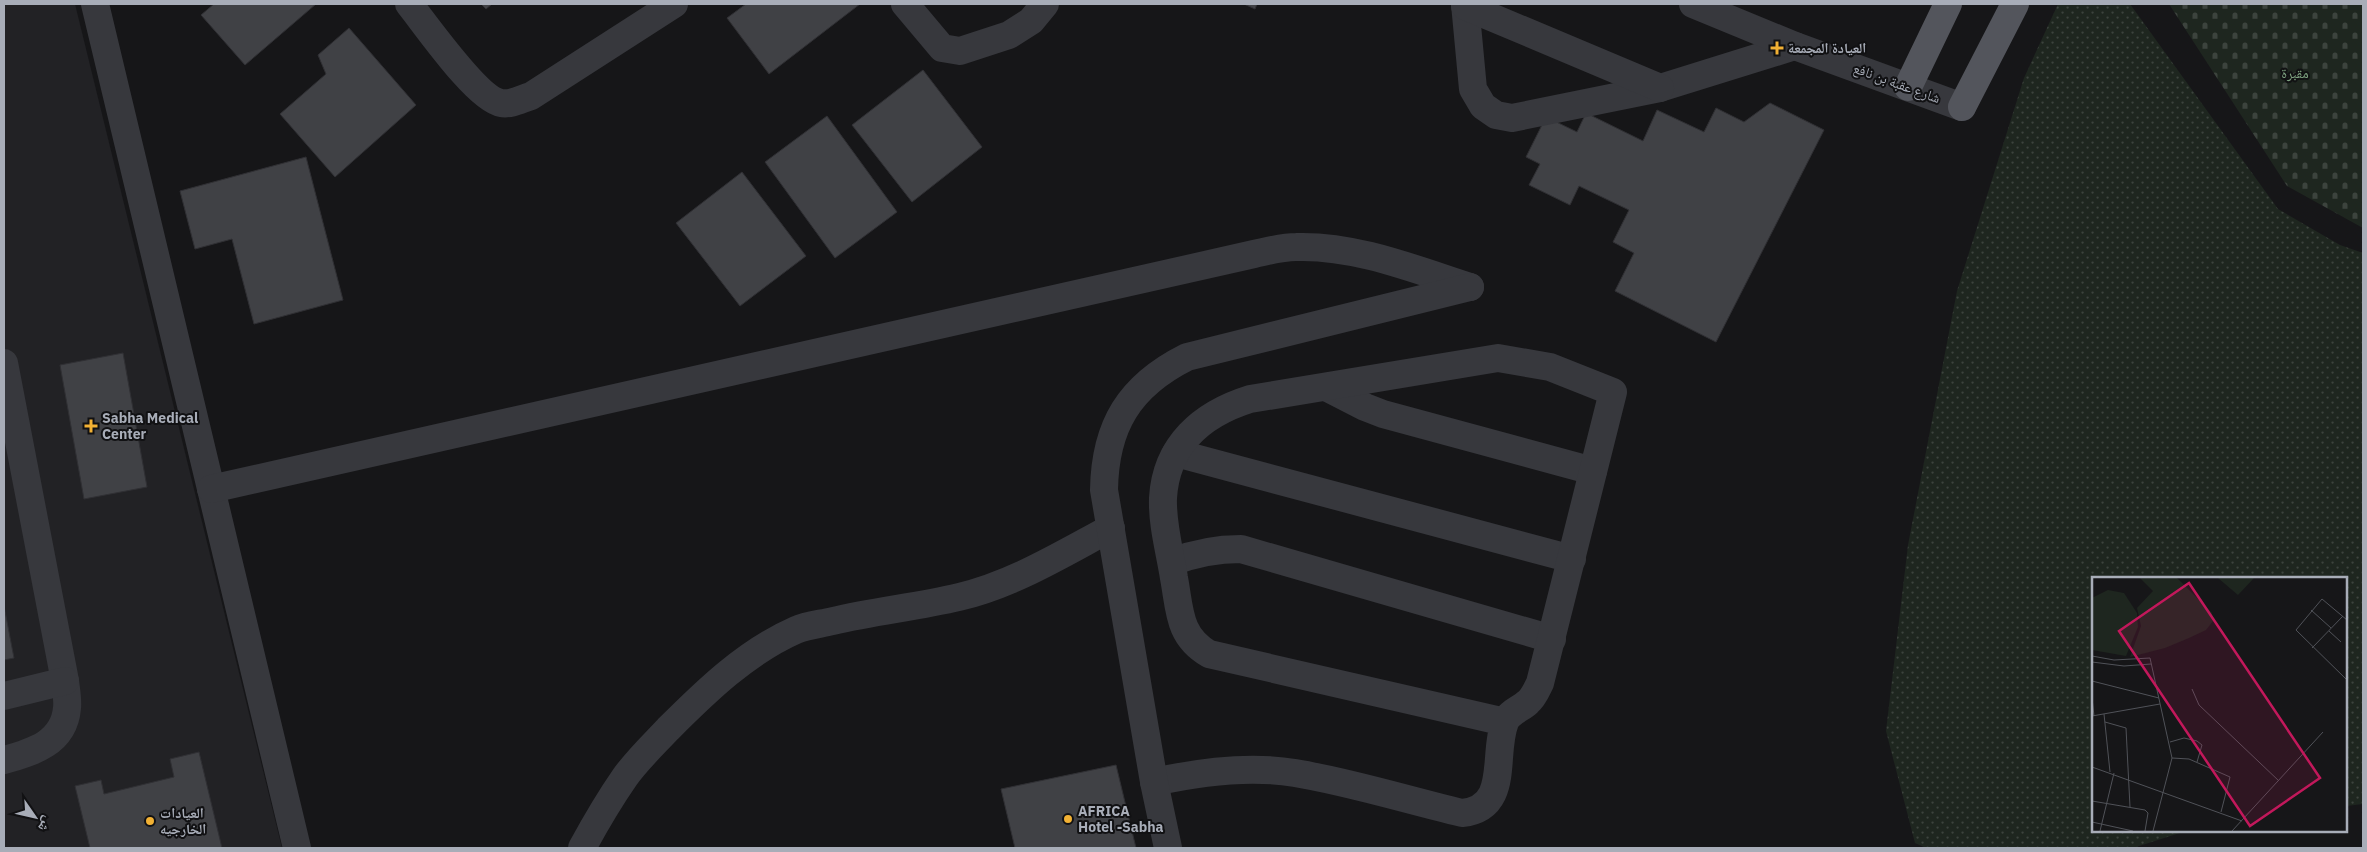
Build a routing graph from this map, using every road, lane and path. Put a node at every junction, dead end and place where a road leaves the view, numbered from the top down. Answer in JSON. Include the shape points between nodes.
{"nodes":[{"id":1,"x":96,"y":4,"type":"edge"},
{"id":2,"x":409,"y":4,"type":"edge"},
{"id":3,"x":674,"y":4,"type":"edge"},
{"id":4,"x":905,"y":4,"type":"edge"},
{"id":5,"x":1046,"y":4,"type":"edge"},
{"id":6,"x":1693,"y":4,"type":"edge"},
{"id":7,"x":1948,"y":4,"type":"edge"},
{"id":8,"x":2015,"y":4,"type":"edge"},
{"id":9,"x":1465,"y":5,"type":"edge"},
{"id":10,"x":1795,"y":46,"type":"junction"},
{"id":11,"x":1908,"y":87,"type":"junction"},
{"id":12,"x":1660,"y":88,"type":"junction"},
{"id":13,"x":1962,"y":107,"type":"joint"},
{"id":14,"x":4,"y":363,"type":"edge"},
{"id":15,"x":1326,"y":386,"type":"junction"},
{"id":16,"x":1176,"y":453,"type":"junction"},
{"id":17,"x":1593,"y":471,"type":"junction"},
{"id":18,"x":211,"y":488,"type":"junction"},
{"id":19,"x":1111,"y":528,"type":"junction"},
{"id":20,"x":1572,"y":559,"type":"junction"},
{"id":21,"x":1172,"y":562,"type":"junction"},
{"id":22,"x":1552,"y":639,"type":"junction"},
{"id":23,"x":65,"y":681,"type":"junction"},
{"id":24,"x":4,"y":696,"type":"edge"},
{"id":25,"x":1505,"y":722,"type":"junction"},
{"id":26,"x":4,"y":760,"type":"edge"},
{"id":27,"x":1154,"y":782,"type":"junction"},
{"id":28,"x":297,"y":848,"type":"edge"},
{"id":29,"x":582,"y":848,"type":"edge"},
{"id":30,"x":1168,"y":848,"type":"edge"}],
"edges":[{"from":1,"to":18,"type":"street"},
{"from":2,"to":3,"type":"street","via":[[477,88],[500,103],[516,102],[530,96]]},
{"from":4,"to":5,"type":"street","via":[[942,48],[960,51],[1009,35],[1031,21]]},
{"from":6,"to":10,"type":"street","name":"شارع عقبة بن نافع"},
{"from":7,"to":11,"type":"main road"},
{"from":8,"to":13,"type":"main road"},
{"from":9,"to":12,"type":"street"},
{"from":9,"to":12,"type":"street","via":[[1473,89],[1483,106],[1496,115],[1512,118]]},
{"from":10,"to":11,"type":"street","name":"شارع عقبة بن نافع"},
{"from":10,"to":12,"type":"street"},
{"from":11,"to":13,"type":"street","name":"شارع عقبة بن نافع"},
{"from":14,"to":23,"type":"street"},
{"from":15,"to":16,"type":"street","via":[[1227,406],[1207,418]]},
{"from":15,"to":17,"type":"street","via":[[1384,414]]},
{"from":15,"to":17,"type":"street","via":[[1498,358],[1550,367],[1613,392]]},
{"from":16,"to":20,"type":"street"},
{"from":16,"to":21,"type":"street","via":[[1167,475],[1163,498]]},
{"from":17,"to":20,"type":"street"},
{"from":18,"to":19,"type":"street","via":[[1287,248],[1344,250],[1470,287],[1209,350],[1165,368],[1130,400],[1109,443],[1104,490]]},
{"from":18,"to":28,"type":"street"},
{"from":19,"to":27,"type":"street"},
{"from":19,"to":29,"type":"street","via":[[1001,584],[946,600],[869,612],[798,630],[770,644],[706,691],[660,738],[626,775]]},
{"from":20,"to":22,"type":"street"},
{"from":21,"to":22,"type":"street","via":[[1219,549],[1241,549]]},
{"from":21,"to":25,"type":"street","via":[[1184,630],[1198,647],[1209,654]]},
{"from":22,"to":25,"type":"street","via":[[1536,693]]},
{"from":23,"to":24,"type":"street"},
{"from":23,"to":26,"type":"street","via":[[67,708],[61,730],[46,746]]},
{"from":25,"to":27,"type":"street","via":[[1495,787],[1491,798],[1473,812],[1462,813],[1294,773],[1217,771]]},
{"from":27,"to":30,"type":"street"}]}
